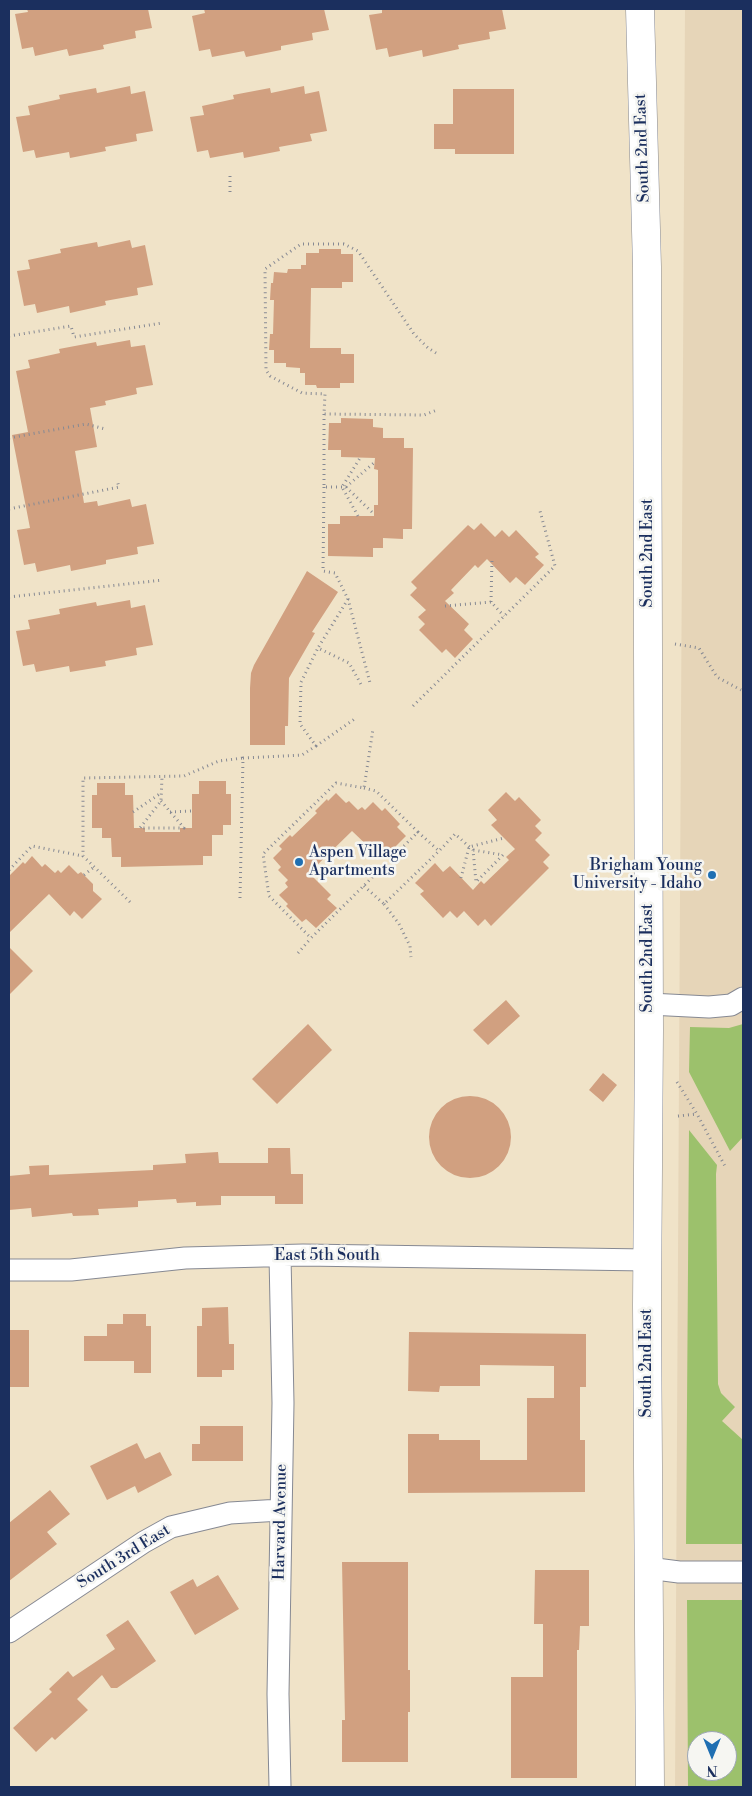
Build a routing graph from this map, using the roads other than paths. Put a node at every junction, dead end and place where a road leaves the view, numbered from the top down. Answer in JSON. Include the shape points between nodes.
{"nodes":[{"id":1,"x":640,"y":9,"type":"edge"},
{"id":2,"x":743,"y":998,"type":"edge"},
{"id":3,"x":648,"y":1004,"type":"junction"},
{"id":4,"x":280,"y":1256,"type":"junction"},
{"id":5,"x":646,"y":1260,"type":"junction"},
{"id":6,"x":9,"y":1270,"type":"edge"},
{"id":7,"x":281,"y":1510,"type":"junction"},
{"id":8,"x":648,"y":1568,"type":"junction"},
{"id":9,"x":743,"y":1572,"type":"edge"},
{"id":10,"x":9,"y":1632,"type":"edge"},
{"id":11,"x":280,"y":1787,"type":"edge"},
{"id":12,"x":650,"y":1787,"type":"edge"}],
"edges":[{"from":1,"to":3,"type":"main road","name":"South 2nd East","via":[[647,276]]},
{"from":2,"to":3,"type":"street","via":[[731,1005],[709,1007]]},
{"from":3,"to":5,"type":"main road","name":"South 2nd East"},
{"from":4,"to":5,"type":"street","name":"East 5th South"},
{"from":4,"to":6,"type":"street","name":"East 5th South","via":[[185,1258],[71,1270]]},
{"from":4,"to":7,"type":"street","name":"Harvard Avenue"},
{"from":5,"to":8,"type":"main road","name":"South 2nd East"},
{"from":7,"to":10,"type":"street","name":"South 3rd East","via":[[230,1513],[171,1527]]},
{"from":7,"to":11,"type":"street","name":"Harvard Avenue"},
{"from":8,"to":9,"type":"street","via":[[679,1572]]},
{"from":8,"to":12,"type":"main road","name":"South 2nd East"}]}
